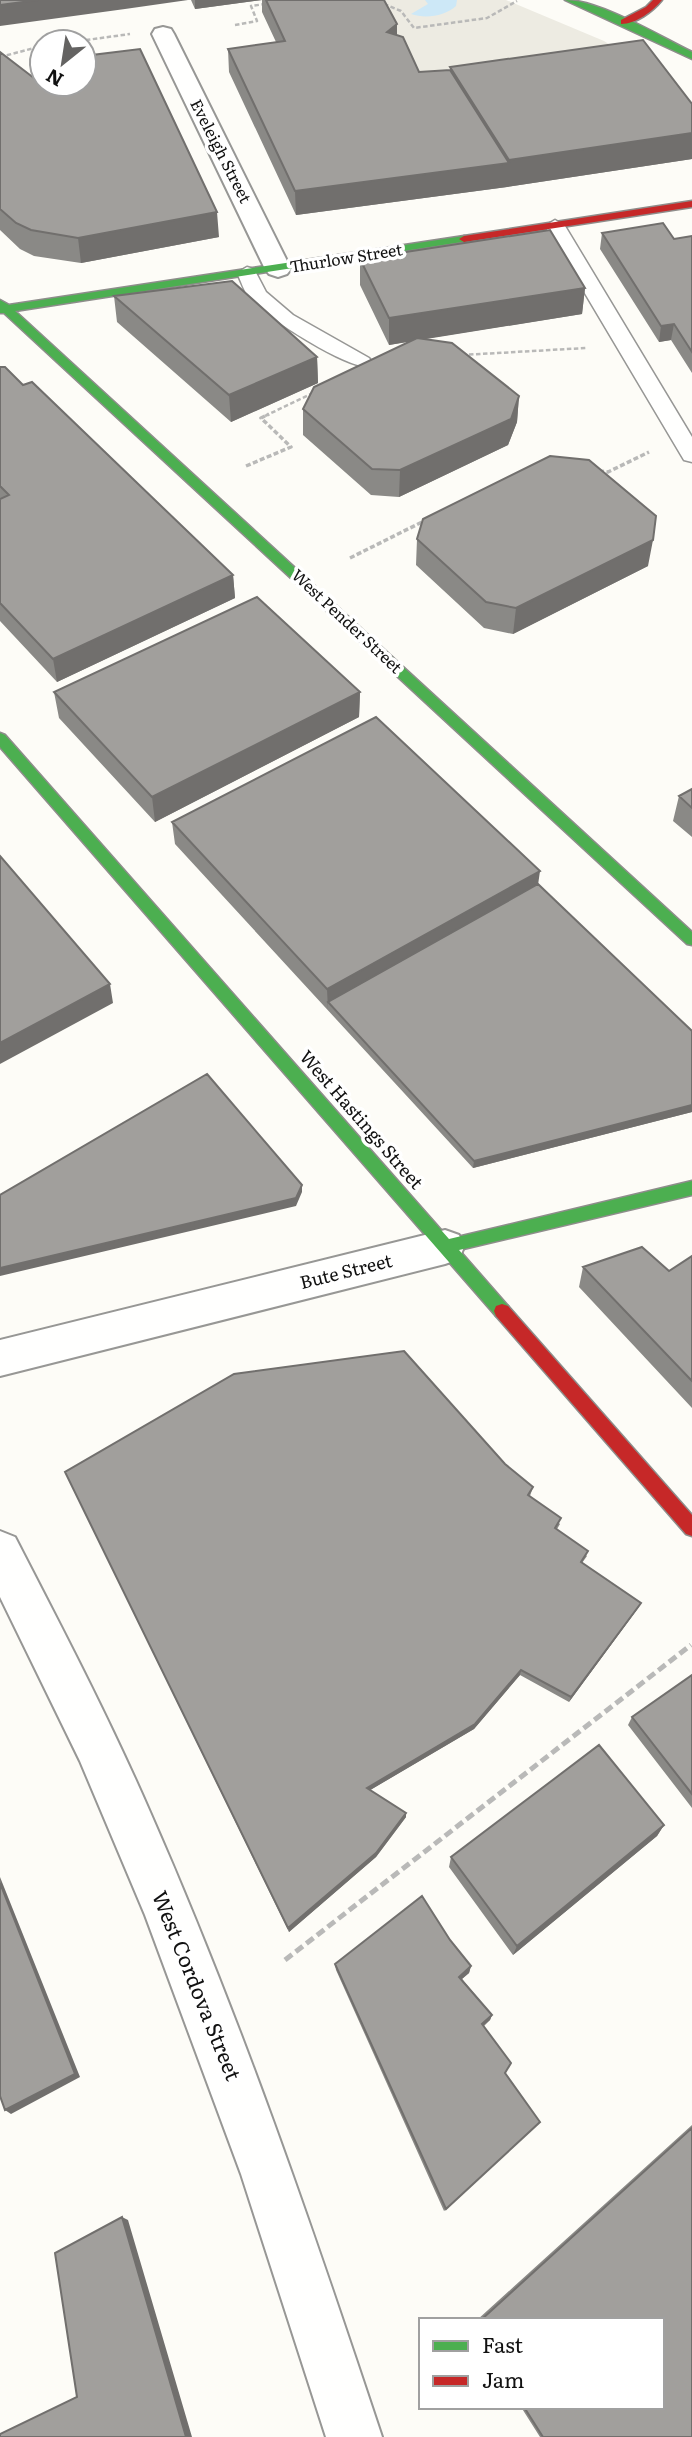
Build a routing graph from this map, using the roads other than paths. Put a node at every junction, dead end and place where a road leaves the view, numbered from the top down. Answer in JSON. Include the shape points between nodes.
{"nodes":[{"id":1,"x":569,"y":0,"type":"edge"},
{"id":2,"x":658,"y":0,"type":"edge"},
{"id":3,"x":624,"y":22,"type":"junction"},
{"id":4,"x":163,"y":34,"type":"dead end"},
{"id":5,"x":692,"y":56,"type":"edge"},
{"id":6,"x":692,"y":204,"type":"edge"},
{"id":7,"x":555,"y":226,"type":"junction"},
{"id":8,"x":278,"y":269,"type":"junction"},
{"id":9,"x":247,"y":273,"type":"junction"},
{"id":10,"x":2,"y":308,"type":"edge"},
{"id":11,"x":362,"y":362,"type":"edge"},
{"id":12,"x":692,"y":455,"type":"edge"},
{"id":13,"x":0,"y":738,"type":"edge"},
{"id":14,"x":692,"y":940,"type":"edge"},
{"id":15,"x":692,"y":1188,"type":"edge"},
{"id":16,"x":445,"y":1247,"type":"junction"},
{"id":17,"x":0,"y":1358,"type":"edge"},
{"id":18,"x":692,"y":1528,"type":"edge"},
{"id":19,"x":0,"y":1551,"type":"edge"},
{"id":20,"x":354,"y":2437,"type":"edge"}],
"edges":[{"from":1,"to":3,"type":"main road"},
{"from":2,"to":3,"type":"main road"},
{"from":3,"to":5,"type":"main road"},
{"from":4,"to":8,"type":"street","name":"Eveleigh Street"},
{"from":6,"to":7,"type":"main road","name":"Thurlow Street"},
{"from":7,"to":8,"type":"main road","name":"Thurlow Street"},
{"from":7,"to":12,"type":"lane"},
{"from":8,"to":9,"type":"main road","name":"Thurlow Street"},
{"from":9,"to":10,"type":"main road","name":"Thurlow Street"},
{"from":9,"to":11,"type":"lane","via":[[257,295],[286,320]]},
{"from":10,"to":14,"type":"main road","name":"West Pender Street"},
{"from":13,"to":16,"type":"main road","name":"West Hastings Street"},
{"from":15,"to":16,"type":"main road","name":"Bute Street"},
{"from":16,"to":17,"type":"street","name":"Bute Street"},
{"from":16,"to":18,"type":"main road","name":"West Hastings Street"},
{"from":19,"to":20,"type":"street","name":"West Cordova Street","via":[[96,1745],[229,2066]]}]}
